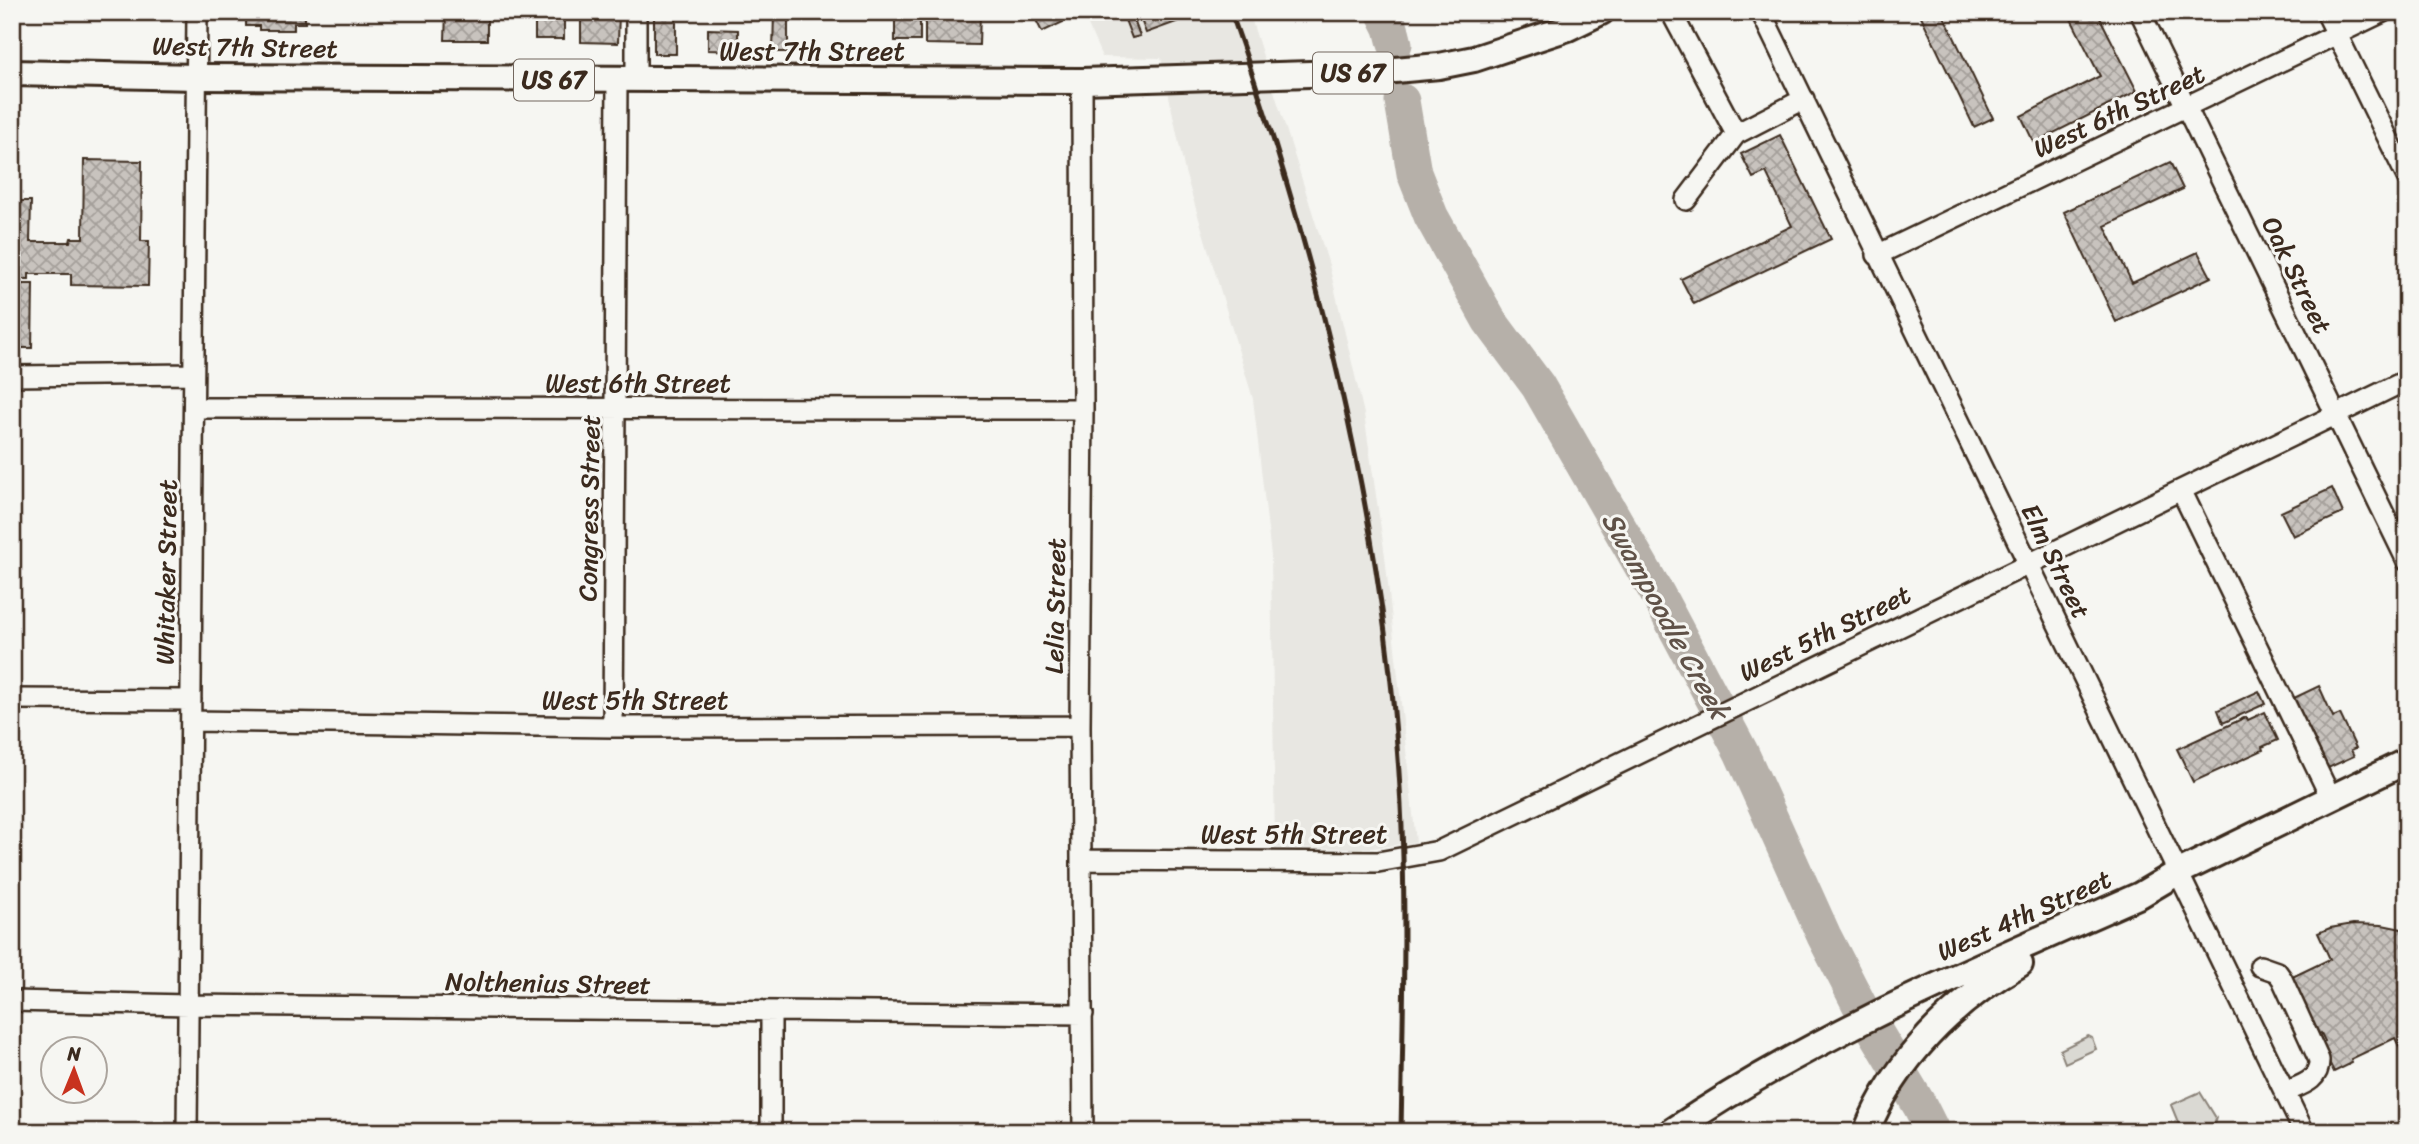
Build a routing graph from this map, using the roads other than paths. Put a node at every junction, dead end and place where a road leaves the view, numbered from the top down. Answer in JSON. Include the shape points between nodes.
{"nodes":[{"id":1,"x":197,"y":12,"type":"edge"},
{"id":2,"x":636,"y":12,"type":"edge"},
{"id":3,"x":1601,"y":12,"type":"edge"},
{"id":4,"x":1671,"y":12,"type":"edge"},
{"id":5,"x":1761,"y":12,"type":"edge"},
{"id":6,"x":2140,"y":12,"type":"edge"},
{"id":7,"x":2326,"y":12,"type":"edge"},
{"id":8,"x":2383,"y":12,"type":"edge"},
{"id":9,"x":2337,"y":35,"type":"junction"},
{"id":10,"x":12,"y":73,"type":"edge"},
{"id":11,"x":197,"y":78,"type":"junction"},
{"id":12,"x":627,"y":80,"type":"junction"},
{"id":13,"x":1082,"y":81,"type":"junction"},
{"id":14,"x":1804,"y":99,"type":"junction"},
{"id":15,"x":2186,"y":108,"type":"junction"},
{"id":16,"x":1737,"y":134,"type":"junction"},
{"id":17,"x":2407,"y":177,"type":"edge"},
{"id":18,"x":1686,"y":200,"type":"dead end"},
{"id":19,"x":1877,"y":254,"type":"junction"},
{"id":20,"x":193,"y":374,"type":"junction"},
{"id":21,"x":12,"y":376,"type":"edge"},
{"id":22,"x":2407,"y":380,"type":"edge"},
{"id":23,"x":194,"y":408,"type":"junction"},
{"id":24,"x":1083,"y":409,"type":"junction"},
{"id":25,"x":616,"y":410,"type":"junction"},
{"id":26,"x":2336,"y":415,"type":"junction"},
{"id":27,"x":2181,"y":491,"type":"junction"},
{"id":28,"x":2407,"y":561,"type":"edge"},
{"id":29,"x":2029,"y":565,"type":"junction"},
{"id":30,"x":12,"y":699,"type":"edge"},
{"id":31,"x":191,"y":700,"type":"junction"},
{"id":32,"x":191,"y":721,"type":"junction"},
{"id":33,"x":1080,"y":726,"type":"junction"},
{"id":34,"x":613,"y":727,"type":"junction"},
{"id":35,"x":2407,"y":761,"type":"edge"},
{"id":36,"x":2331,"y":798,"type":"junction"},
{"id":37,"x":1081,"y":860,"type":"junction"},
{"id":38,"x":2177,"y":873,"type":"junction"},
{"id":39,"x":2074,"y":925,"type":"junction"},
{"id":40,"x":2260,"y":966,"type":"dead end"},
{"id":41,"x":12,"y":1000,"type":"edge"},
{"id":42,"x":188,"y":1005,"type":"junction"},
{"id":43,"x":771,"y":1012,"type":"junction"},
{"id":44,"x":1083,"y":1014,"type":"junction"},
{"id":45,"x":2285,"y":1092,"type":"junction"},
{"id":46,"x":1867,"y":1129,"type":"edge"},
{"id":47,"x":187,"y":1132,"type":"edge"},
{"id":48,"x":771,"y":1132,"type":"edge"},
{"id":49,"x":1083,"y":1132,"type":"edge"},
{"id":50,"x":1671,"y":1132,"type":"edge"},
{"id":51,"x":2304,"y":1132,"type":"edge"}],
"edges":[{"from":1,"to":11,"type":"street","name":"Whitaker Street"},
{"from":2,"to":12,"type":"street","name":"Congress Street"},
{"from":3,"to":13,"type":"main road","name":"West 7th Street","number":"US 67","via":[[1514,47],[1439,66]]},
{"from":4,"to":16,"type":"street"},
{"from":5,"to":14,"type":"street","name":"Elm Street"},
{"from":6,"to":15,"type":"street","name":"Oak Street"},
{"from":7,"to":9,"type":"street"},
{"from":8,"to":9,"type":"street","name":"West 6th Street"},
{"from":9,"to":15,"type":"street","name":"West 6th Street"},
{"from":9,"to":17,"type":"street"},
{"from":10,"to":11,"type":"main road","name":"West 7th Street","number":"US 67"},
{"from":11,"to":12,"type":"main road","name":"West 7th Street","number":"US 67"},
{"from":11,"to":20,"type":"street","name":"Whitaker Street"},
{"from":12,"to":13,"type":"main road","name":"West 7th Street","number":"US 67"},
{"from":12,"to":25,"type":"street","name":"Congress Street"},
{"from":13,"to":24,"type":"street","name":"Lelia Street"},
{"from":14,"to":16,"type":"street"},
{"from":14,"to":19,"type":"street","name":"Elm Street"},
{"from":15,"to":19,"type":"street","name":"West 6th Street"},
{"from":15,"to":26,"type":"street","name":"Oak Street"},
{"from":16,"to":18,"type":"street"},
{"from":19,"to":29,"type":"street","name":"Elm Street"},
{"from":20,"to":21,"type":"street"},
{"from":20,"to":23,"type":"street","name":"Whitaker Street"},
{"from":22,"to":26,"type":"street","name":"West 5th Street"},
{"from":23,"to":25,"type":"street","name":"West 6th Street"},
{"from":23,"to":31,"type":"street","name":"Whitaker Street"},
{"from":24,"to":25,"type":"street","name":"West 6th Street"},
{"from":24,"to":33,"type":"street","name":"Lelia Street"},
{"from":25,"to":34,"type":"street","name":"Congress Street"},
{"from":26,"to":27,"type":"street","name":"West 5th Street"},
{"from":26,"to":28,"type":"street","name":"Oak Street"},
{"from":27,"to":29,"type":"street","name":"West 5th Street"},
{"from":27,"to":36,"type":"street"},
{"from":29,"to":37,"type":"street","name":"West 5th Street","via":[[1438,851],[1378,862]]},
{"from":29,"to":38,"type":"street","name":"Elm Street"},
{"from":30,"to":31,"type":"street"},
{"from":31,"to":32,"type":"street","name":"Whitaker Street"},
{"from":32,"to":34,"type":"street","name":"West 5th Street"},
{"from":32,"to":42,"type":"street","name":"Whitaker Street"},
{"from":33,"to":34,"type":"street","name":"West 5th Street"},
{"from":33,"to":37,"type":"street","name":"Lelia Street"},
{"from":35,"to":36,"type":"main road","name":"West 4th Street"},
{"from":36,"to":38,"type":"main road","name":"West 4th Street"},
{"from":37,"to":44,"type":"street","name":"Lelia Street"},
{"from":38,"to":39,"type":"main road","name":"West 4th Street"},
{"from":38,"to":45,"type":"street","name":"Elm Street"},
{"from":39,"to":46,"type":"main road","via":[[1975,992],[1933,1031],[1896,1078]]},
{"from":39,"to":50,"type":"main road","name":"West 4th Street","via":[[1845,1030]]},
{"from":40,"to":45,"type":"street","via":[[2282,979],[2319,1060],[2313,1079]]},
{"from":41,"to":42,"type":"street","name":"Nolthenius Street"},
{"from":42,"to":43,"type":"street","name":"Nolthenius Street"},
{"from":42,"to":47,"type":"street","name":"Whitaker Street"},
{"from":43,"to":44,"type":"street","name":"Nolthenius Street"},
{"from":43,"to":48,"type":"street"},
{"from":44,"to":49,"type":"street","name":"Lelia Street"},
{"from":45,"to":51,"type":"street","name":"Elm Street"}]}
